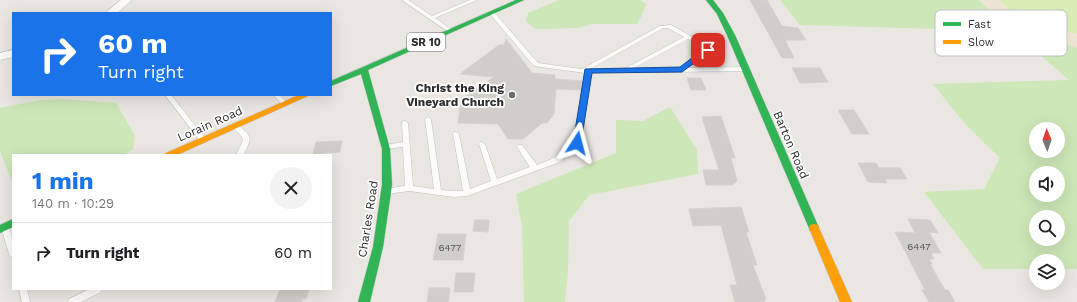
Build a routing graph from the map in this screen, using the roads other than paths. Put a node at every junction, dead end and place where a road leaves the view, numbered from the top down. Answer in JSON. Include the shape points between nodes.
{"nodes":[{"id":1,"x":127,"y":0,"type":"edge"},
{"id":2,"x":404,"y":0,"type":"edge"},
{"id":3,"x":474,"y":0,"type":"edge"},
{"id":4,"x":521,"y":0,"type":"edge"},
{"id":5,"x":709,"y":0,"type":"edge"},
{"id":6,"x":111,"y":12,"type":"edge"},
{"id":7,"x":492,"y":13,"type":"junction"},
{"id":8,"x":430,"y":18,"type":"junction"},
{"id":9,"x":450,"y":31,"type":"junction"},
{"id":10,"x":688,"y":37,"type":"junction"},
{"id":11,"x":12,"y":53,"type":"edge"},
{"id":12,"x":0,"y":57,"type":"edge"},
{"id":13,"x":745,"y":68,"type":"junction"},
{"id":14,"x":682,"y":69,"type":"junction"},
{"id":15,"x":364,"y":70,"type":"junction"},
{"id":16,"x":626,"y":70,"type":"junction"},
{"id":17,"x":585,"y":71,"type":"junction"},
{"id":18,"x":332,"y":84,"type":"edge"},
{"id":19,"x":169,"y":96,"type":"edge"},
{"id":20,"x":277,"y":96,"type":"edge"},
{"id":21,"x":304,"y":96,"type":"edge"},
{"id":22,"x":285,"y":104,"type":"junction"},
{"id":23,"x":428,"y":119,"type":"dead end"},
{"id":24,"x":406,"y":123,"type":"dead end"},
{"id":25,"x":235,"y":126,"type":"junction"},
{"id":26,"x":456,"y":134,"type":"dead end"},
{"id":27,"x":203,"y":140,"type":"junction"},
{"id":28,"x":407,"y":144,"type":"junction"},
{"id":29,"x":482,"y":144,"type":"dead end"},
{"id":30,"x":385,"y":147,"type":"junction"},
{"id":31,"x":520,"y":147,"type":"dead end"},
{"id":32,"x":171,"y":154,"type":"edge"},
{"id":33,"x":241,"y":154,"type":"edge"},
{"id":34,"x":535,"y":168,"type":"junction"},
{"id":35,"x":494,"y":183,"type":"junction"},
{"id":36,"x":409,"y":188,"type":"junction"},
{"id":37,"x":386,"y":191,"type":"junction"},
{"id":38,"x":438,"y":192,"type":"junction"},
{"id":39,"x":467,"y":194,"type":"junction"},
{"id":40,"x":6,"y":226,"type":"edge"},
{"id":41,"x":12,"y":250,"type":"edge"},
{"id":42,"x":23,"y":290,"type":"edge"},
{"id":43,"x":96,"y":290,"type":"edge"},
{"id":44,"x":26,"y":302,"type":"edge"},
{"id":45,"x":72,"y":302,"type":"edge"},
{"id":46,"x":364,"y":302,"type":"edge"},
{"id":47,"x":846,"y":302,"type":"edge"}],
"edges":[{"from":1,"to":6,"type":"street"},
{"from":2,"to":8,"type":"lane"},
{"from":3,"to":8,"type":"lane"},
{"from":4,"to":7,"type":"street","number":"SR 10"},
{"from":5,"to":13,"type":"street","name":"Barton Road","via":[[720,13]]},
{"from":7,"to":9,"type":"street","number":"SR 10"},
{"from":7,"to":17,"type":"lane","via":[[536,65]]},
{"from":8,"to":9,"type":"lane"},
{"from":9,"to":15,"type":"street","number":"SR 10"},
{"from":10,"to":14,"type":"lane","via":[[708,50]]},
{"from":10,"to":16,"type":"lane"},
{"from":10,"to":17,"type":"lane","via":[[669,26],[662,27]]},
{"from":11,"to":12,"type":"street"},
{"from":13,"to":14,"type":"lane"},
{"from":13,"to":47,"type":"street","name":"Barton Road"},
{"from":14,"to":16,"type":"lane"},
{"from":15,"to":18,"type":"street","number":"SR 10"},
{"from":15,"to":30,"type":"street","name":"Charles Road"},
{"from":16,"to":17,"type":"lane"},
{"from":17,"to":34,"type":"lane","via":[[577,143],[557,160]]},
{"from":19,"to":27,"type":"lane"},
{"from":20,"to":22,"type":"lane"},
{"from":21,"to":22,"type":"street","name":"Lorain Road"},
{"from":22,"to":25,"type":"street","name":"Lorain Road"},
{"from":23,"to":38,"type":"lane"},
{"from":24,"to":28,"type":"lane"},
{"from":25,"to":27,"type":"street","name":"Lorain Road"},
{"from":25,"to":33,"type":"lane","via":[[248,140]]},
{"from":26,"to":39,"type":"lane"},
{"from":27,"to":32,"type":"street","name":"Lorain Road"},
{"from":28,"to":30,"type":"lane"},
{"from":28,"to":36,"type":"lane"},
{"from":29,"to":35,"type":"lane"},
{"from":30,"to":37,"type":"street","name":"Charles Road"},
{"from":31,"to":34,"type":"lane"},
{"from":34,"to":35,"type":"lane"},
{"from":35,"to":39,"type":"lane"},
{"from":36,"to":37,"type":"lane"},
{"from":36,"to":38,"type":"lane"},
{"from":37,"to":46,"type":"street","name":"Charles Road","via":[[378,247]]},
{"from":38,"to":39,"type":"lane"},
{"from":40,"to":41,"type":"lane"},
{"from":42,"to":44,"type":"lane"},
{"from":43,"to":45,"type":"lane"}]}
